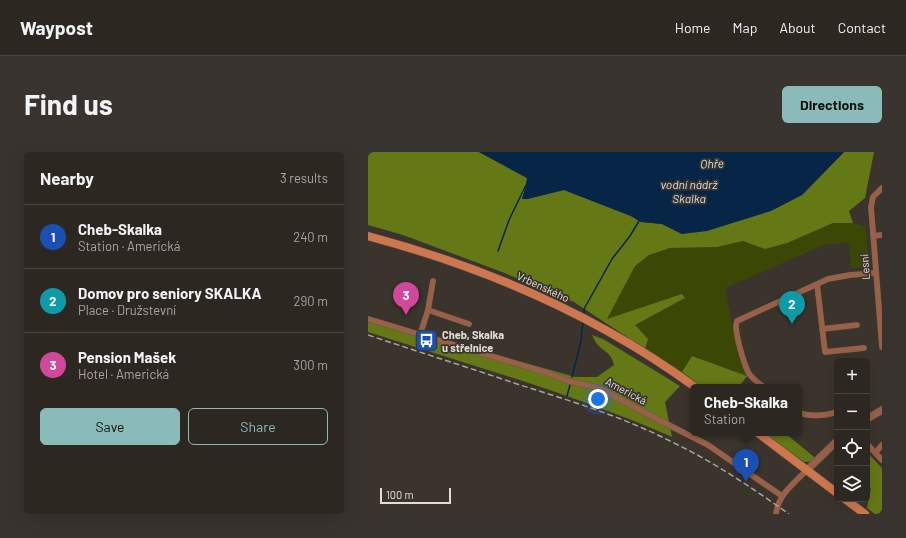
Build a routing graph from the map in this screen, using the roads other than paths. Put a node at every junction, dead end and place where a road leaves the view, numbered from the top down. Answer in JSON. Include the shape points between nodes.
{"nodes":[{"id":1,"x":882,"y":188,"type":"edge"},
{"id":2,"x":882,"y":235,"type":"edge"},
{"id":3,"x":368,"y":236,"type":"edge"},
{"id":4,"x":872,"y":236,"type":"junction"},
{"id":5,"x":875,"y":273,"type":"junction"},
{"id":6,"x":433,"y":281,"type":"dead end"},
{"id":7,"x":817,"y":284,"type":"junction"},
{"id":8,"x":428,"y":310,"type":"junction"},
{"id":9,"x":368,"y":320,"type":"edge"},
{"id":10,"x":469,"y":324,"type":"dead end"},
{"id":11,"x":857,"y":325,"type":"dead end"},
{"id":12,"x":822,"y":329,"type":"junction"},
{"id":13,"x":420,"y":336,"type":"junction"},
{"id":14,"x":882,"y":347,"type":"edge"},
{"id":15,"x":864,"y":348,"type":"dead end"},
{"id":16,"x":690,"y":384,"type":"edge"},
{"id":17,"x":760,"y":384,"type":"edge"},
{"id":18,"x":882,"y":410,"type":"edge"},
{"id":19,"x":834,"y":413,"type":"edge"},
{"id":20,"x":802,"y":414,"type":"edge"},
{"id":21,"x":870,"y":417,"type":"edge"},
{"id":22,"x":690,"y":436,"type":"edge"},
{"id":23,"x":690,"y":436,"type":"edge"},
{"id":24,"x":762,"y":436,"type":"edge"},
{"id":25,"x":834,"y":444,"type":"edge"},
{"id":26,"x":882,"y":445,"type":"edge"},
{"id":27,"x":870,"y":447,"type":"edge"},
{"id":28,"x":875,"y":453,"type":"junction"},
{"id":29,"x":882,"y":460,"type":"edge"},
{"id":30,"x":807,"y":470,"type":"junction"},
{"id":31,"x":834,"y":491,"type":"edge"},
{"id":32,"x":782,"y":496,"type":"junction"},
{"id":33,"x":849,"y":502,"type":"edge"},
{"id":34,"x":776,"y":514,"type":"edge"},
{"id":35,"x":865,"y":514,"type":"edge"}],
"edges":[{"from":1,"to":4,"type":"street","name":"Lesní","via":[[871,202]]},
{"from":2,"to":4,"type":"street"},
{"from":3,"to":16,"type":"main road","name":"Vrbenského","via":[[459,264],[557,305],[632,346]]},
{"from":4,"to":5,"type":"street","name":"Lesní"},
{"from":5,"to":7,"type":"street","via":[[835,277]]},
{"from":5,"to":14,"type":"street","name":"Lesní"},
{"from":6,"to":8,"type":"street"},
{"from":7,"to":12,"type":"street"},
{"from":7,"to":17,"type":"street","via":[[737,321],[736,327],[748,372]]},
{"from":8,"to":10,"type":"street"},
{"from":8,"to":13,"type":"street"},
{"from":9,"to":13,"type":"street","name":"Americká"},
{"from":11,"to":12,"type":"street"},
{"from":12,"to":15,"type":"street","via":[[825,352]]},
{"from":13,"to":23,"type":"street","name":"Americká","via":[[599,388]]},
{"from":18,"to":21,"type":"street"},
{"from":19,"to":20,"type":"street","via":[[822,416]]},
{"from":22,"to":32,"type":"street","name":"Americká","via":[[708,445]]},
{"from":24,"to":30,"type":"main road"},
{"from":25,"to":30,"type":"street"},
{"from":26,"to":28,"type":"street"},
{"from":27,"to":28,"type":"street"},
{"from":28,"to":29,"type":"street"},
{"from":30,"to":31,"type":"main road"},
{"from":30,"to":32,"type":"street"},
{"from":32,"to":34,"type":"street"},
{"from":33,"to":35,"type":"main road"}]}
